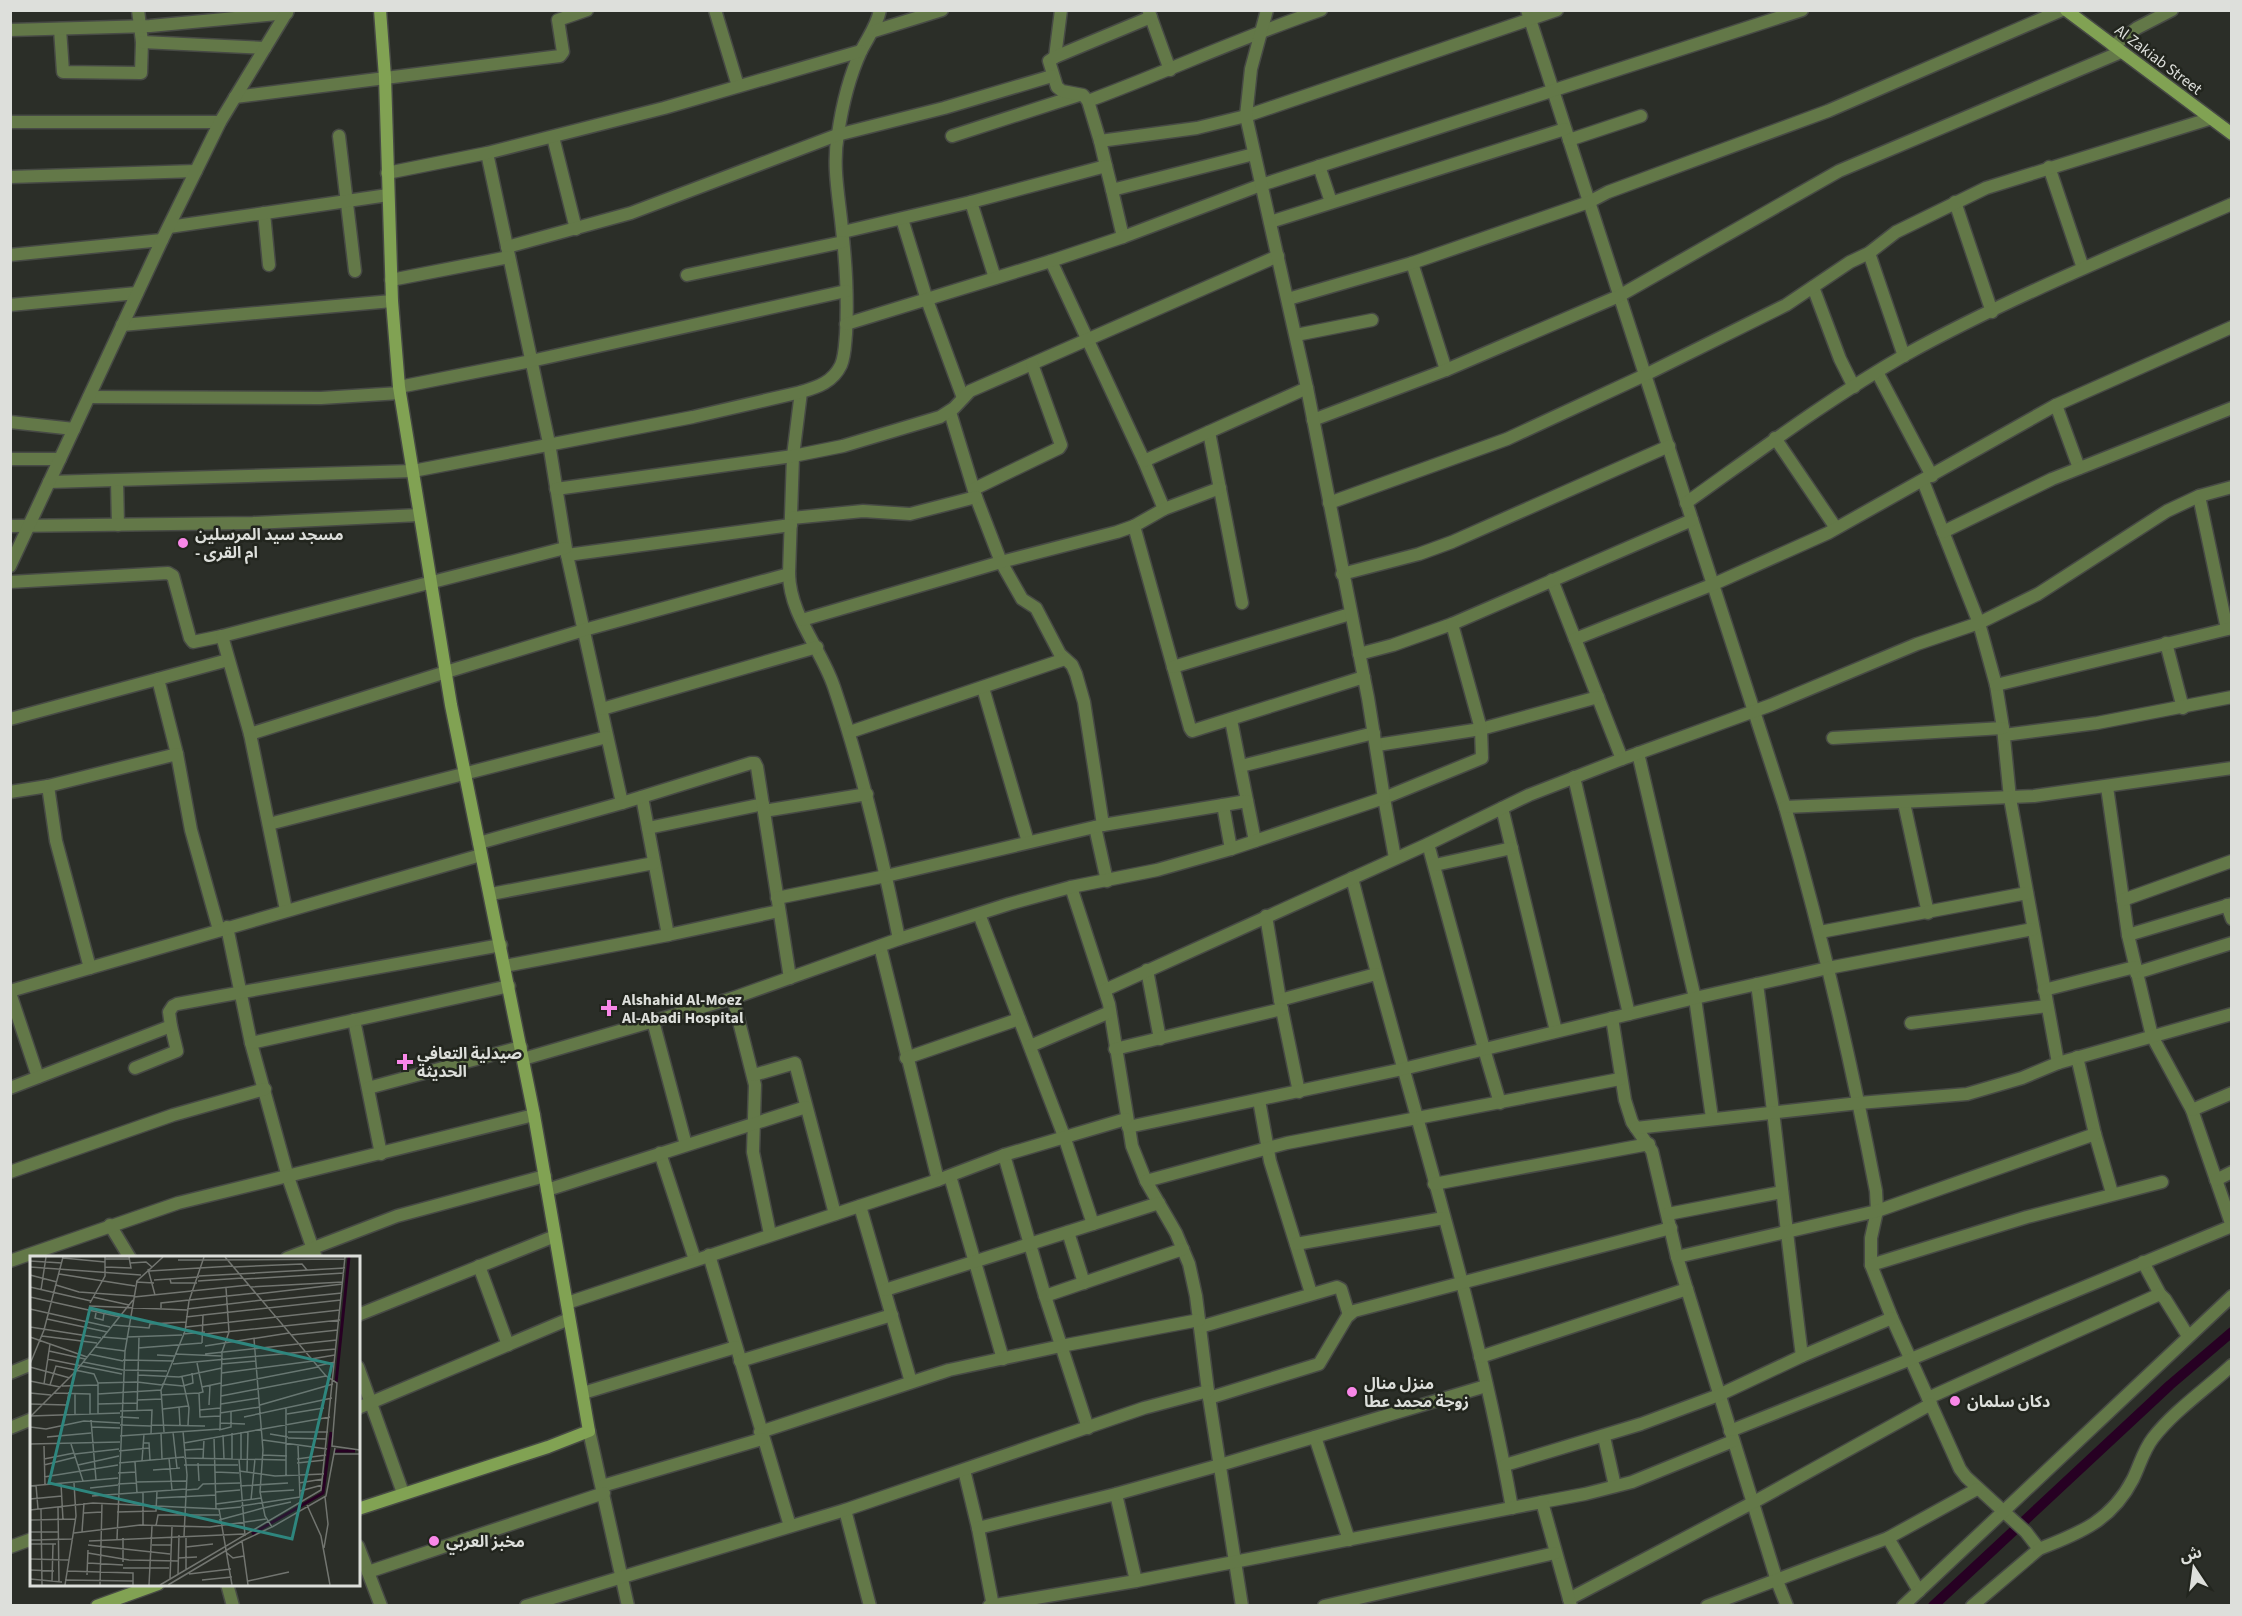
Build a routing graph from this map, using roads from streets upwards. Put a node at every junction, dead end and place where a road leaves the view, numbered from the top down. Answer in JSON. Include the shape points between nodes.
{"nodes":[{"id":1,"x":138,"y":10,"type":"edge"},
{"id":2,"x":380,"y":10,"type":"edge"},
{"id":3,"x":587,"y":10,"type":"edge"},
{"id":4,"x":715,"y":10,"type":"edge"},
{"id":5,"x":880,"y":10,"type":"edge"},
{"id":6,"x":942,"y":10,"type":"edge"},
{"id":7,"x":1061,"y":10,"type":"edge"},
{"id":8,"x":1267,"y":10,"type":"edge"},
{"id":9,"x":1321,"y":10,"type":"edge"},
{"id":10,"x":1557,"y":10,"type":"edge"},
{"id":11,"x":1802,"y":10,"type":"edge"},
{"id":12,"x":2064,"y":10,"type":"edge"},
{"id":13,"x":2172,"y":10,"type":"edge"},
{"id":14,"x":287,"y":12,"type":"edge"},
{"id":15,"x":1150,"y":14,"type":"edge"},
{"id":16,"x":1529,"y":15,"type":"edge"},
{"id":17,"x":141,"y":26,"type":"junction"},
{"id":18,"x":60,"y":29,"type":"junction"},
{"id":19,"x":10,"y":30,"type":"edge"},
{"id":20,"x":874,"y":31,"type":"junction"},
{"id":21,"x":1261,"y":31,"type":"junction"},
{"id":22,"x":141,"y":42,"type":"junction"},
{"id":23,"x":265,"y":48,"type":"junction"},
{"id":24,"x":2117,"y":49,"type":"junction"},
{"id":25,"x":861,"y":51,"type":"junction"},
{"id":26,"x":1055,"y":57,"type":"junction"},
{"id":27,"x":1170,"y":70,"type":"junction"},
{"id":28,"x":1052,"y":76,"type":"junction"},
{"id":29,"x":385,"y":77,"type":"junction"},
{"id":30,"x":738,"y":86,"type":"junction"},
{"id":31,"x":1553,"y":90,"type":"junction"},
{"id":32,"x":235,"y":97,"type":"junction"},
{"id":33,"x":1084,"y":98,"type":"junction"},
{"id":34,"x":1246,"y":116,"type":"junction"},
{"id":35,"x":1641,"y":116,"type":"dead end"},
{"id":36,"x":2210,"y":119,"type":"junction"},
{"id":37,"x":10,"y":122,"type":"edge"},
{"id":38,"x":220,"y":122,"type":"junction"},
{"id":39,"x":1567,"y":134,"type":"junction"},
{"id":40,"x":2232,"y":134,"type":"edge"},
{"id":41,"x":837,"y":135,"type":"junction"},
{"id":42,"x":339,"y":136,"type":"dead end"},
{"id":43,"x":553,"y":136,"type":"junction"},
{"id":44,"x":952,"y":136,"type":"dead end"},
{"id":45,"x":1100,"y":141,"type":"junction"},
{"id":46,"x":487,"y":153,"type":"junction"},
{"id":47,"x":1254,"y":154,"type":"junction"},
{"id":48,"x":1106,"y":166,"type":"junction"},
{"id":49,"x":1319,"y":166,"type":"junction"},
{"id":50,"x":2049,"y":167,"type":"junction"},
{"id":51,"x":196,"y":171,"type":"junction"},
{"id":52,"x":387,"y":173,"type":"junction"},
{"id":53,"x":10,"y":177,"type":"edge"},
{"id":54,"x":1261,"y":185,"type":"junction"},
{"id":55,"x":1112,"y":190,"type":"junction"},
{"id":56,"x":388,"y":195,"type":"junction"},
{"id":57,"x":347,"y":201,"type":"junction"},
{"id":58,"x":971,"y":202,"type":"junction"},
{"id":59,"x":1331,"y":202,"type":"junction"},
{"id":60,"x":1589,"y":202,"type":"junction"},
{"id":61,"x":1955,"y":202,"type":"junction"},
{"id":62,"x":2232,"y":204,"type":"edge"},
{"id":63,"x":264,"y":213,"type":"junction"},
{"id":64,"x":902,"y":219,"type":"junction"},
{"id":65,"x":1270,"y":222,"type":"junction"},
{"id":66,"x":169,"y":227,"type":"junction"},
{"id":67,"x":576,"y":229,"type":"junction"},
{"id":68,"x":843,"y":237,"type":"junction"},
{"id":69,"x":1123,"y":237,"type":"junction"},
{"id":70,"x":162,"y":240,"type":"junction"},
{"id":71,"x":508,"y":252,"type":"junction"},
{"id":72,"x":1869,"y":253,"type":"junction"},
{"id":73,"x":10,"y":255,"type":"edge"},
{"id":74,"x":1278,"y":256,"type":"junction"},
{"id":75,"x":1051,"y":261,"type":"junction"},
{"id":76,"x":1412,"y":263,"type":"junction"},
{"id":77,"x":269,"y":265,"type":"dead end"},
{"id":78,"x":2083,"y":268,"type":"junction"},
{"id":79,"x":355,"y":271,"type":"dead end"},
{"id":80,"x":687,"y":275,"type":"dead end"},
{"id":81,"x":994,"y":278,"type":"junction"},
{"id":82,"x":391,"y":280,"type":"junction"},
{"id":83,"x":1813,"y":287,"type":"junction"},
{"id":84,"x":846,"y":291,"type":"junction"},
{"id":85,"x":137,"y":293,"type":"junction"},
{"id":86,"x":1619,"y":296,"type":"junction"},
{"id":87,"x":1288,"y":299,"type":"junction"},
{"id":88,"x":927,"y":300,"type":"junction"},
{"id":89,"x":392,"y":301,"type":"junction"},
{"id":90,"x":10,"y":305,"type":"edge"},
{"id":91,"x":1992,"y":312,"type":"junction"},
{"id":92,"x":1372,"y":320,"type":"dead end"},
{"id":93,"x":846,"y":324,"type":"junction"},
{"id":94,"x":122,"y":325,"type":"junction"},
{"id":95,"x":2232,"y":327,"type":"edge"},
{"id":96,"x":1296,"y":335,"type":"junction"},
{"id":97,"x":1086,"y":340,"type":"junction"},
{"id":98,"x":1904,"y":356,"type":"junction"},
{"id":99,"x":531,"y":361,"type":"junction"},
{"id":100,"x":1032,"y":364,"type":"junction"},
{"id":101,"x":1446,"y":370,"type":"junction"},
{"id":102,"x":1877,"y":372,"type":"junction"},
{"id":103,"x":1645,"y":375,"type":"junction"},
{"id":104,"x":1854,"y":387,"type":"junction"},
{"id":105,"x":1307,"y":388,"type":"junction"},
{"id":106,"x":400,"y":390,"type":"junction"},
{"id":107,"x":801,"y":392,"type":"junction"},
{"id":108,"x":89,"y":397,"type":"junction"},
{"id":109,"x":963,"y":398,"type":"junction"},
{"id":110,"x":2056,"y":405,"type":"junction"},
{"id":111,"x":2232,"y":408,"type":"edge"},
{"id":112,"x":950,"y":412,"type":"junction"},
{"id":113,"x":1313,"y":420,"type":"junction"},
{"id":114,"x":10,"y":422,"type":"edge"},
{"id":115,"x":74,"y":429,"type":"junction"},
{"id":116,"x":1209,"y":432,"type":"junction"},
{"id":117,"x":1775,"y":438,"type":"junction"},
{"id":118,"x":549,"y":443,"type":"junction"},
{"id":119,"x":1669,"y":446,"type":"junction"},
{"id":120,"x":793,"y":456,"type":"junction"},
{"id":121,"x":10,"y":459,"type":"edge"},
{"id":122,"x":60,"y":459,"type":"junction"},
{"id":123,"x":1144,"y":461,"type":"junction"},
{"id":124,"x":2079,"y":468,"type":"junction"},
{"id":125,"x":413,"y":471,"type":"junction"},
{"id":126,"x":1927,"y":478,"type":"junction"},
{"id":127,"x":117,"y":481,"type":"junction"},
{"id":128,"x":49,"y":482,"type":"junction"},
{"id":129,"x":2232,"y":487,"type":"edge"},
{"id":130,"x":1220,"y":488,"type":"junction"},
{"id":131,"x":556,"y":489,"type":"junction"},
{"id":132,"x":975,"y":493,"type":"junction"},
{"id":133,"x":2199,"y":496,"type":"junction"},
{"id":134,"x":1329,"y":503,"type":"junction"},
{"id":135,"x":1686,"y":503,"type":"junction"},
{"id":136,"x":1164,"y":509,"type":"junction"},
{"id":137,"x":419,"y":515,"type":"junction"},
{"id":138,"x":1692,"y":520,"type":"junction"},
{"id":139,"x":792,"y":521,"type":"junction"},
{"id":140,"x":118,"y":525,"type":"junction"},
{"id":141,"x":10,"y":526,"type":"edge"},
{"id":142,"x":1134,"y":526,"type":"junction"},
{"id":143,"x":28,"y":527,"type":"junction"},
{"id":144,"x":1836,"y":528,"type":"junction"},
{"id":145,"x":1943,"y":532,"type":"junction"},
{"id":146,"x":566,"y":551,"type":"junction"},
{"id":147,"x":1001,"y":562,"type":"junction"},
{"id":148,"x":10,"y":566,"type":"edge"},
{"id":149,"x":1342,"y":573,"type":"junction"},
{"id":150,"x":789,"y":574,"type":"junction"},
{"id":151,"x":1552,"y":580,"type":"junction"},
{"id":152,"x":431,"y":581,"type":"junction"},
{"id":153,"x":10,"y":582,"type":"edge"},
{"id":154,"x":1714,"y":584,"type":"junction"},
{"id":155,"x":1242,"y":603,"type":"dead end"},
{"id":156,"x":1350,"y":614,"type":"junction"},
{"id":157,"x":802,"y":621,"type":"junction"},
{"id":158,"x":1452,"y":624,"type":"junction"},
{"id":159,"x":1979,"y":624,"type":"junction"},
{"id":160,"x":2229,"y":628,"type":"edge"},
{"id":161,"x":584,"y":630,"type":"junction"},
{"id":162,"x":222,"y":636,"type":"junction"},
{"id":163,"x":1575,"y":639,"type":"junction"},
{"id":164,"x":2166,"y":644,"type":"junction"},
{"id":165,"x":818,"y":647,"type":"junction"},
{"id":166,"x":1359,"y":654,"type":"junction"},
{"id":167,"x":1065,"y":659,"type":"junction"},
{"id":168,"x":228,"y":660,"type":"junction"},
{"id":169,"x":1173,"y":667,"type":"junction"},
{"id":170,"x":446,"y":672,"type":"junction"},
{"id":171,"x":1364,"y":678,"type":"junction"},
{"id":172,"x":158,"y":679,"type":"junction"},
{"id":173,"x":1996,"y":684,"type":"junction"},
{"id":174,"x":983,"y":688,"type":"junction"},
{"id":175,"x":1598,"y":697,"type":"junction"},
{"id":176,"x":2232,"y":698,"type":"edge"},
{"id":177,"x":2183,"y":708,"type":"junction"},
{"id":178,"x":602,"y":709,"type":"junction"},
{"id":179,"x":1753,"y":712,"type":"junction"},
{"id":180,"x":10,"y":719,"type":"edge"},
{"id":181,"x":1231,"y":720,"type":"junction"},
{"id":182,"x":1480,"y":729,"type":"junction"},
{"id":183,"x":850,"y":732,"type":"junction"},
{"id":184,"x":2004,"y":732,"type":"junction"},
{"id":185,"x":250,"y":734,"type":"junction"},
{"id":186,"x":607,"y":736,"type":"junction"},
{"id":187,"x":1833,"y":738,"type":"dead end"},
{"id":188,"x":1375,"y":739,"type":"junction"},
{"id":189,"x":1638,"y":753,"type":"junction"},
{"id":190,"x":177,"y":754,"type":"junction"},
{"id":191,"x":1622,"y":759,"type":"junction"},
{"id":192,"x":1241,"y":766,"type":"junction"},
{"id":193,"x":2232,"y":768,"type":"edge"},
{"id":194,"x":464,"y":774,"type":"junction"},
{"id":195,"x":1574,"y":777,"type":"junction"},
{"id":196,"x":48,"y":786,"type":"junction"},
{"id":197,"x":2107,"y":787,"type":"junction"},
{"id":198,"x":10,"y":792,"type":"edge"},
{"id":199,"x":867,"y":794,"type":"junction"},
{"id":200,"x":642,"y":797,"type":"junction"},
{"id":201,"x":1384,"y":798,"type":"junction"},
{"id":202,"x":2010,"y":798,"type":"junction"},
{"id":203,"x":1247,"y":801,"type":"junction"},
{"id":204,"x":622,"y":803,"type":"junction"},
{"id":205,"x":1904,"y":803,"type":"junction"},
{"id":206,"x":1223,"y":805,"type":"junction"},
{"id":207,"x":763,"y":807,"type":"junction"},
{"id":208,"x":1785,"y":807,"type":"junction"},
{"id":209,"x":1502,"y":808,"type":"junction"},
{"id":210,"x":269,"y":824,"type":"junction"},
{"id":211,"x":1099,"y":826,"type":"junction"},
{"id":212,"x":648,"y":828,"type":"junction"},
{"id":213,"x":1255,"y":841,"type":"junction"},
{"id":214,"x":1028,"y":842,"type":"junction"},
{"id":215,"x":1428,"y":844,"type":"junction"},
{"id":216,"x":1512,"y":848,"type":"junction"},
{"id":217,"x":480,"y":849,"type":"junction"},
{"id":218,"x":1231,"y":849,"type":"junction"},
{"id":219,"x":1395,"y":858,"type":"junction"},
{"id":220,"x":2232,"y":861,"type":"edge"},
{"id":221,"x":654,"y":863,"type":"junction"},
{"id":222,"x":1435,"y":865,"type":"junction"},
{"id":223,"x":886,"y":876,"type":"junction"},
{"id":224,"x":1352,"y":878,"type":"junction"},
{"id":225,"x":1107,"y":881,"type":"junction"},
{"id":226,"x":1071,"y":887,"type":"junction"},
{"id":227,"x":2027,"y":893,"type":"junction"},
{"id":228,"x":490,"y":894,"type":"junction"},
{"id":229,"x":777,"y":898,"type":"junction"},
{"id":230,"x":2123,"y":900,"type":"junction"},
{"id":231,"x":2229,"y":904,"type":"edge"},
{"id":232,"x":286,"y":910,"type":"junction"},
{"id":233,"x":779,"y":911,"type":"junction"},
{"id":234,"x":1928,"y":913,"type":"junction"},
{"id":235,"x":979,"y":914,"type":"junction"},
{"id":236,"x":1266,"y":916,"type":"junction"},
{"id":237,"x":2232,"y":919,"type":"edge"},
{"id":238,"x":223,"y":928,"type":"junction"},
{"id":239,"x":2033,"y":929,"type":"junction"},
{"id":240,"x":1820,"y":932,"type":"junction"},
{"id":241,"x":668,"y":935,"type":"junction"},
{"id":242,"x":2128,"y":935,"type":"junction"},
{"id":243,"x":899,"y":939,"type":"junction"},
{"id":244,"x":2232,"y":943,"type":"edge"},
{"id":245,"x":501,"y":945,"type":"junction"},
{"id":246,"x":880,"y":946,"type":"junction"},
{"id":247,"x":505,"y":966,"type":"junction"},
{"id":248,"x":90,"y":968,"type":"junction"},
{"id":249,"x":1828,"y":968,"type":"junction"},
{"id":250,"x":1147,"y":970,"type":"junction"},
{"id":251,"x":2135,"y":970,"type":"junction"},
{"id":252,"x":1376,"y":974,"type":"junction"},
{"id":253,"x":790,"y":978,"type":"junction"},
{"id":254,"x":1757,"y":984,"type":"junction"},
{"id":255,"x":509,"y":986,"type":"junction"},
{"id":256,"x":1105,"y":990,"type":"junction"},
{"id":257,"x":2044,"y":990,"type":"junction"},
{"id":258,"x":10,"y":992,"type":"edge"},
{"id":259,"x":239,"y":992,"type":"junction"},
{"id":260,"x":733,"y":998,"type":"junction"},
{"id":261,"x":1695,"y":998,"type":"junction"},
{"id":262,"x":1281,"y":1005,"type":"junction"},
{"id":263,"x":2047,"y":1006,"type":"junction"},
{"id":264,"x":1110,"y":1012,"type":"junction"},
{"id":265,"x":1629,"y":1014,"type":"junction"},
{"id":266,"x":2232,"y":1014,"type":"edge"},
{"id":267,"x":1612,"y":1018,"type":"junction"},
{"id":268,"x":1019,"y":1019,"type":"junction"},
{"id":269,"x":354,"y":1020,"type":"junction"},
{"id":270,"x":653,"y":1021,"type":"junction"},
{"id":271,"x":1911,"y":1023,"type":"dead end"},
{"id":272,"x":171,"y":1026,"type":"junction"},
{"id":273,"x":1556,"y":1031,"type":"junction"},
{"id":274,"x":2152,"y":1036,"type":"junction"},
{"id":275,"x":1160,"y":1039,"type":"junction"},
{"id":276,"x":251,"y":1043,"type":"junction"},
{"id":277,"x":1030,"y":1046,"type":"junction"},
{"id":278,"x":1115,"y":1049,"type":"junction"},
{"id":279,"x":1484,"y":1049,"type":"junction"},
{"id":280,"x":522,"y":1053,"type":"junction"},
{"id":281,"x":2077,"y":1057,"type":"junction"},
{"id":282,"x":906,"y":1058,"type":"junction"},
{"id":283,"x":2058,"y":1063,"type":"junction"},
{"id":284,"x":135,"y":1068,"type":"dead end"},
{"id":285,"x":1403,"y":1069,"type":"junction"},
{"id":286,"x":754,"y":1075,"type":"junction"},
{"id":287,"x":38,"y":1077,"type":"junction"},
{"id":288,"x":1620,"y":1079,"type":"junction"},
{"id":289,"x":10,"y":1088,"type":"edge"},
{"id":290,"x":368,"y":1088,"type":"junction"},
{"id":291,"x":265,"y":1089,"type":"junction"},
{"id":292,"x":1299,"y":1092,"type":"junction"},
{"id":293,"x":2232,"y":1093,"type":"edge"},
{"id":294,"x":1258,"y":1100,"type":"junction"},
{"id":295,"x":1500,"y":1102,"type":"junction"},
{"id":296,"x":1859,"y":1103,"type":"junction"},
{"id":297,"x":806,"y":1107,"type":"junction"},
{"id":298,"x":2192,"y":1110,"type":"junction"},
{"id":299,"x":1775,"y":1112,"type":"junction"},
{"id":300,"x":534,"y":1115,"type":"junction"},
{"id":301,"x":1712,"y":1118,"type":"junction"},
{"id":302,"x":1417,"y":1120,"type":"junction"},
{"id":303,"x":1127,"y":1123,"type":"junction"},
{"id":304,"x":754,"y":1124,"type":"junction"},
{"id":305,"x":1636,"y":1128,"type":"junction"},
{"id":306,"x":2095,"y":1134,"type":"junction"},
{"id":307,"x":1064,"y":1136,"type":"junction"},
{"id":308,"x":686,"y":1144,"type":"junction"},
{"id":309,"x":1649,"y":1144,"type":"junction"},
{"id":310,"x":1267,"y":1148,"type":"junction"},
{"id":311,"x":660,"y":1153,"type":"junction"},
{"id":312,"x":381,"y":1154,"type":"junction"},
{"id":313,"x":1004,"y":1155,"type":"junction"},
{"id":314,"x":10,"y":1172,"type":"edge"},
{"id":315,"x":2232,"y":1172,"type":"edge"},
{"id":316,"x":545,"y":1176,"type":"junction"},
{"id":317,"x":288,"y":1177,"type":"junction"},
{"id":318,"x":944,"y":1178,"type":"junction"},
{"id":319,"x":2216,"y":1180,"type":"junction"},
{"id":320,"x":1146,"y":1181,"type":"junction"},
{"id":321,"x":2162,"y":1182,"type":"dead end"},
{"id":322,"x":1434,"y":1184,"type":"junction"},
{"id":323,"x":547,"y":1191,"type":"junction"},
{"id":324,"x":1782,"y":1192,"type":"junction"},
{"id":325,"x":2112,"y":1193,"type":"junction"},
{"id":326,"x":1159,"y":1203,"type":"junction"},
{"id":327,"x":860,"y":1206,"type":"junction"},
{"id":328,"x":1877,"y":1211,"type":"junction"},
{"id":329,"x":835,"y":1214,"type":"junction"},
{"id":330,"x":1668,"y":1214,"type":"junction"},
{"id":331,"x":1444,"y":1218,"type":"junction"},
{"id":332,"x":1093,"y":1224,"type":"junction"},
{"id":333,"x":110,"y":1225,"type":"junction"},
{"id":334,"x":2232,"y":1226,"type":"edge"},
{"id":335,"x":1671,"y":1228,"type":"junction"},
{"id":336,"x":1068,"y":1232,"type":"junction"},
{"id":337,"x":1786,"y":1232,"type":"junction"},
{"id":338,"x":770,"y":1234,"type":"junction"},
{"id":339,"x":555,"y":1236,"type":"junction"},
{"id":340,"x":1296,"y":1244,"type":"junction"},
{"id":341,"x":1029,"y":1245,"type":"junction"},
{"id":342,"x":1184,"y":1248,"type":"junction"},
{"id":343,"x":314,"y":1252,"type":"edge"},
{"id":344,"x":709,"y":1255,"type":"junction"},
{"id":345,"x":129,"y":1256,"type":"edge"},
{"id":346,"x":292,"y":1256,"type":"edge"},
{"id":347,"x":1677,"y":1257,"type":"junction"},
{"id":348,"x":695,"y":1260,"type":"junction"},
{"id":349,"x":10,"y":1261,"type":"edge"},
{"id":350,"x":976,"y":1261,"type":"junction"},
{"id":351,"x":2144,"y":1262,"type":"junction"},
{"id":352,"x":1871,"y":1265,"type":"junction"},
{"id":353,"x":479,"y":1266,"type":"junction"},
{"id":354,"x":1461,"y":1282,"type":"junction"},
{"id":355,"x":1084,"y":1283,"type":"junction"},
{"id":356,"x":1687,"y":1289,"type":"junction"},
{"id":357,"x":885,"y":1290,"type":"junction"},
{"id":358,"x":1311,"y":1293,"type":"junction"},
{"id":359,"x":2160,"y":1293,"type":"junction"},
{"id":360,"x":1045,"y":1296,"type":"junction"},
{"id":361,"x":2232,"y":1296,"type":"edge"},
{"id":362,"x":567,"y":1303,"type":"junction"},
{"id":363,"x":360,"y":1314,"type":"edge"},
{"id":364,"x":892,"y":1315,"type":"junction"},
{"id":365,"x":1348,"y":1315,"type":"junction"},
{"id":366,"x":1892,"y":1318,"type":"junction"},
{"id":367,"x":569,"y":1319,"type":"junction"},
{"id":368,"x":1200,"y":1324,"type":"junction"},
{"id":369,"x":2188,"y":1336,"type":"junction"},
{"id":370,"x":508,"y":1345,"type":"junction"},
{"id":371,"x":1061,"y":1346,"type":"junction"},
{"id":372,"x":736,"y":1347,"type":"junction"},
{"id":373,"x":1802,"y":1356,"type":"junction"},
{"id":374,"x":1480,"y":1357,"type":"junction"},
{"id":375,"x":1003,"y":1359,"type":"junction"},
{"id":376,"x":1911,"y":1359,"type":"junction"},
{"id":377,"x":740,"y":1361,"type":"junction"},
{"id":378,"x":30,"y":1365,"type":"edge"},
{"id":379,"x":2232,"y":1365,"type":"edge"},
{"id":380,"x":360,"y":1372,"type":"edge"},
{"id":381,"x":10,"y":1373,"type":"edge"},
{"id":382,"x":911,"y":1382,"type":"junction"},
{"id":383,"x":1486,"y":1386,"type":"junction"},
{"id":384,"x":582,"y":1393,"type":"junction"},
{"id":385,"x":1209,"y":1394,"type":"junction"},
{"id":386,"x":1719,"y":1395,"type":"junction"},
{"id":387,"x":1929,"y":1401,"type":"junction"},
{"id":388,"x":371,"y":1402,"type":"junction"},
{"id":389,"x":360,"y":1406,"type":"edge"},
{"id":390,"x":30,"y":1420,"type":"edge"},
{"id":391,"x":10,"y":1428,"type":"edge"},
{"id":392,"x":1088,"y":1428,"type":"junction"},
{"id":393,"x":589,"y":1431,"type":"junction"},
{"id":394,"x":761,"y":1436,"type":"junction"},
{"id":395,"x":1732,"y":1436,"type":"junction"},
{"id":396,"x":1315,"y":1437,"type":"junction"},
{"id":397,"x":1604,"y":1437,"type":"junction"},
{"id":398,"x":1220,"y":1465,"type":"junction"},
{"id":399,"x":1504,"y":1465,"type":"junction"},
{"id":400,"x":964,"y":1470,"type":"junction"},
{"id":401,"x":1615,"y":1486,"type":"junction"},
{"id":402,"x":603,"y":1489,"type":"junction"},
{"id":403,"x":1977,"y":1489,"type":"junction"},
{"id":404,"x":403,"y":1493,"type":"junction"},
{"id":405,"x":1116,"y":1494,"type":"junction"},
{"id":406,"x":1542,"y":1502,"type":"junction"},
{"id":407,"x":1754,"y":1502,"type":"junction"},
{"id":408,"x":360,"y":1508,"type":"edge"},
{"id":409,"x":1512,"y":1508,"type":"junction"},
{"id":410,"x":845,"y":1510,"type":"junction"},
{"id":411,"x":2003,"y":1511,"type":"junction"},
{"id":412,"x":790,"y":1526,"type":"junction"},
{"id":413,"x":978,"y":1528,"type":"junction"},
{"id":414,"x":1888,"y":1538,"type":"junction"},
{"id":415,"x":30,"y":1540,"type":"edge"},
{"id":416,"x":1349,"y":1540,"type":"junction"},
{"id":417,"x":10,"y":1546,"type":"edge"},
{"id":418,"x":2039,"y":1548,"type":"junction"},
{"id":419,"x":360,"y":1551,"type":"edge"},
{"id":420,"x":1555,"y":1553,"type":"junction"},
{"id":421,"x":1237,"y":1562,"type":"junction"},
{"id":422,"x":368,"y":1572,"type":"junction"},
{"id":423,"x":622,"y":1576,"type":"junction"},
{"id":424,"x":1136,"y":1581,"type":"junction"},
{"id":425,"x":1777,"y":1581,"type":"junction"},
{"id":426,"x":152,"y":1586,"type":"edge"},
{"id":427,"x":228,"y":1586,"type":"edge"},
{"id":428,"x":1919,"y":1591,"type":"junction"},
{"id":429,"x":1357,"y":1602,"type":"edge"},
{"id":430,"x":1570,"y":1602,"type":"edge"},
{"id":431,"x":100,"y":1605,"type":"edge"},
{"id":432,"x":233,"y":1605,"type":"edge"},
{"id":433,"x":381,"y":1605,"type":"edge"},
{"id":434,"x":526,"y":1605,"type":"edge"},
{"id":435,"x":628,"y":1605,"type":"edge"},
{"id":436,"x":870,"y":1605,"type":"edge"},
{"id":437,"x":992,"y":1605,"type":"edge"},
{"id":438,"x":1242,"y":1605,"type":"edge"},
{"id":439,"x":1324,"y":1605,"type":"edge"},
{"id":440,"x":1707,"y":1605,"type":"edge"},
{"id":441,"x":1787,"y":1605,"type":"edge"},
{"id":442,"x":1903,"y":1605,"type":"edge"},
{"id":443,"x":1972,"y":1605,"type":"edge"}],
"edges":[{"from":1,"to":17,"type":"street"},
{"from":2,"to":29,"type":"street"},
{"from":3,"to":29,"type":"street","via":[[558,20],[563,52],[560,56]]},
{"from":4,"to":30,"type":"street"},
{"from":5,"to":20,"type":"street"},
{"from":6,"to":20,"type":"street"},
{"from":7,"to":26,"type":"street"},
{"from":8,"to":21,"type":"street"},
{"from":9,"to":21,"type":"street"},
{"from":10,"to":16,"type":"street"},
{"from":11,"to":31,"type":"street"},
{"from":12,"to":24,"type":"street","name":"Al Zakiab Street"},
{"from":12,"to":60,"type":"street","via":[[1828,111]]},
{"from":13,"to":24,"type":"street","via":[[2137,28]]},
{"from":14,"to":17,"type":"street"},
{"from":14,"to":23,"type":"street"},
{"from":15,"to":26,"type":"street"},
{"from":15,"to":27,"type":"street"},
{"from":16,"to":31,"type":"street"},
{"from":16,"to":34,"type":"street"},
{"from":17,"to":18,"type":"street"},
{"from":17,"to":22,"type":"street"},
{"from":18,"to":19,"type":"street"},
{"from":18,"to":22,"type":"street","via":[[64,72],[141,73]]},
{"from":20,"to":25,"type":"street"},
{"from":21,"to":27,"type":"street"},
{"from":21,"to":34,"type":"street","via":[[1249,78]]},
{"from":22,"to":23,"type":"street"},
{"from":23,"to":32,"type":"street"},
{"from":24,"to":36,"type":"street","name":"Al Zakiab Street"},
{"from":24,"to":86,"type":"street","via":[[1839,171]]},
{"from":25,"to":30,"type":"street"},
{"from":25,"to":41,"type":"street","via":[[845,95]]},
{"from":26,"to":28,"type":"street","via":[[1048,63]]},
{"from":27,"to":33,"type":"street"},
{"from":28,"to":33,"type":"street","via":[[1059,89]]},
{"from":28,"to":41,"type":"street"},
{"from":29,"to":32,"type":"street"},
{"from":29,"to":52,"type":"street"},
{"from":30,"to":43,"type":"street"},
{"from":31,"to":39,"type":"street"},
{"from":31,"to":49,"type":"street"},
{"from":32,"to":38,"type":"street"},
{"from":33,"to":44,"type":"street"},
{"from":33,"to":45,"type":"street"},
{"from":34,"to":45,"type":"street"},
{"from":34,"to":47,"type":"street"},
{"from":35,"to":39,"type":"street"},
{"from":36,"to":40,"type":"street","name":"Al Zakiab Street"},
{"from":36,"to":50,"type":"street"},
{"from":37,"to":38,"type":"street"},
{"from":38,"to":51,"type":"street"},
{"from":39,"to":59,"type":"street"},
{"from":39,"to":60,"type":"street"},
{"from":41,"to":67,"type":"street","via":[[631,213]]},
{"from":41,"to":68,"type":"street","via":[[836,174]]},
{"from":42,"to":57,"type":"street"},
{"from":43,"to":46,"type":"street"},
{"from":43,"to":67,"type":"street"},
{"from":45,"to":48,"type":"street"},
{"from":46,"to":52,"type":"street"},
{"from":46,"to":71,"type":"street"},
{"from":47,"to":54,"type":"street"},
{"from":47,"to":55,"type":"street"},
{"from":48,"to":55,"type":"street"},
{"from":48,"to":58,"type":"street"},
{"from":49,"to":54,"type":"street"},
{"from":49,"to":59,"type":"street"},
{"from":50,"to":61,"type":"street"},
{"from":50,"to":78,"type":"street"},
{"from":51,"to":53,"type":"street"},
{"from":51,"to":66,"type":"street"},
{"from":52,"to":56,"type":"street"},
{"from":54,"to":65,"type":"street"},
{"from":54,"to":69,"type":"street"},
{"from":55,"to":69,"type":"street"},
{"from":56,"to":57,"type":"street"},
{"from":56,"to":82,"type":"street"},
{"from":57,"to":63,"type":"street"},
{"from":57,"to":79,"type":"street"},
{"from":58,"to":64,"type":"street"},
{"from":58,"to":81,"type":"street"},
{"from":59,"to":65,"type":"street"},
{"from":60,"to":76,"type":"street"},
{"from":60,"to":86,"type":"street"},
{"from":61,"to":72,"type":"street","via":[[1896,232]]},
{"from":61,"to":91,"type":"street"},
{"from":62,"to":78,"type":"street"},
{"from":63,"to":66,"type":"street"},
{"from":63,"to":77,"type":"street"},
{"from":64,"to":68,"type":"street"},
{"from":64,"to":88,"type":"street"},
{"from":65,"to":74,"type":"street"},
{"from":66,"to":70,"type":"street"},
{"from":67,"to":71,"type":"street"},
{"from":68,"to":80,"type":"street"},
{"from":68,"to":84,"type":"street"},
{"from":69,"to":75,"type":"street"},
{"from":70,"to":73,"type":"street"},
{"from":70,"to":85,"type":"street"},
{"from":71,"to":82,"type":"street"},
{"from":71,"to":99,"type":"street"},
{"from":72,"to":83,"type":"street"},
{"from":72,"to":98,"type":"street"},
{"from":74,"to":87,"type":"street"},
{"from":74,"to":97,"type":"street"},
{"from":75,"to":81,"type":"street"},
{"from":75,"to":97,"type":"street"},
{"from":76,"to":87,"type":"street"},
{"from":76,"to":101,"type":"street"},
{"from":78,"to":91,"type":"street"},
{"from":81,"to":88,"type":"street"},
{"from":82,"to":89,"type":"street"},
{"from":83,"to":103,"type":"street","via":[[1786,305]]},
{"from":83,"to":104,"type":"street"},
{"from":84,"to":93,"type":"street"},
{"from":84,"to":99,"type":"street"},
{"from":85,"to":90,"type":"street"},
{"from":85,"to":94,"type":"street"},
{"from":86,"to":101,"type":"street"},
{"from":86,"to":103,"type":"street"},
{"from":87,"to":96,"type":"street"},
{"from":88,"to":93,"type":"street"},
{"from":88,"to":109,"type":"street"},
{"from":89,"to":94,"type":"street"},
{"from":89,"to":106,"type":"street"},
{"from":91,"to":98,"type":"street"},
{"from":92,"to":96,"type":"street"},
{"from":93,"to":107,"type":"street","via":[[842,363],[837,372],[822,385]]},
{"from":94,"to":108,"type":"street"},
{"from":95,"to":110,"type":"street"},
{"from":96,"to":105,"type":"street"},
{"from":97,"to":100,"type":"street"},
{"from":97,"to":123,"type":"street"},
{"from":98,"to":102,"type":"street"},
{"from":99,"to":106,"type":"street"},
{"from":99,"to":118,"type":"street"},
{"from":100,"to":109,"type":"street","via":[[970,391]]},
{"from":100,"to":132,"type":"street","via":[[1062,445]]},
{"from":101,"to":113,"type":"street"},
{"from":102,"to":104,"type":"street"},
{"from":102,"to":126,"type":"street"},
{"from":103,"to":119,"type":"street"},
{"from":103,"to":134,"type":"street","via":[[1507,439]]},
{"from":104,"to":117,"type":"street"},
{"from":105,"to":113,"type":"street"},
{"from":105,"to":116,"type":"street"},
{"from":106,"to":108,"type":"street","via":[[321,398]]},
{"from":106,"to":125,"type":"street"},
{"from":107,"to":118,"type":"street","via":[[693,417]]},
{"from":107,"to":120,"type":"street"},
{"from":108,"to":115,"type":"street"},
{"from":109,"to":112,"type":"street"},
{"from":110,"to":124,"type":"street"},
{"from":110,"to":126,"type":"street"},
{"from":111,"to":124,"type":"street"},
{"from":112,"to":120,"type":"street","via":[[860,442]]},
{"from":112,"to":132,"type":"street"},
{"from":113,"to":134,"type":"street"},
{"from":114,"to":115,"type":"street"},
{"from":115,"to":122,"type":"street"},
{"from":116,"to":123,"type":"street"},
{"from":116,"to":130,"type":"street"},
{"from":117,"to":135,"type":"street"},
{"from":117,"to":144,"type":"street"},
{"from":118,"to":125,"type":"street"},
{"from":118,"to":131,"type":"street"},
{"from":119,"to":135,"type":"street"},
{"from":119,"to":149,"type":"street","via":[[1452,542]]},
{"from":120,"to":131,"type":"street"},
{"from":120,"to":139,"type":"street"},
{"from":121,"to":122,"type":"street"},
{"from":122,"to":128,"type":"street"},
{"from":123,"to":136,"type":"street"},
{"from":124,"to":145,"type":"street"},
{"from":125,"to":127,"type":"street"},
{"from":125,"to":137,"type":"street"},
{"from":126,"to":144,"type":"street"},
{"from":126,"to":145,"type":"street"},
{"from":127,"to":128,"type":"street"},
{"from":127,"to":140,"type":"street"},
{"from":128,"to":143,"type":"street"},
{"from":129,"to":133,"type":"street"},
{"from":130,"to":136,"type":"street"},
{"from":130,"to":155,"type":"street"},
{"from":131,"to":146,"type":"street"},
{"from":132,"to":139,"type":"street","via":[[910,514],[863,511]]},
{"from":132,"to":147,"type":"street"},
{"from":133,"to":159,"type":"street","via":[[2167,511],[2038,594]]},
{"from":133,"to":160,"type":"street"},
{"from":134,"to":149,"type":"street"},
{"from":135,"to":138,"type":"street"},
{"from":136,"to":142,"type":"street"},
{"from":137,"to":140,"type":"street"},
{"from":137,"to":152,"type":"street"},
{"from":138,"to":151,"type":"street"},
{"from":138,"to":154,"type":"street"},
{"from":139,"to":146,"type":"street"},
{"from":139,"to":150,"type":"street"},
{"from":140,"to":143,"type":"street"},
{"from":141,"to":143,"type":"street"},
{"from":142,"to":147,"type":"street"},
{"from":142,"to":169,"type":"street"},
{"from":143,"to":148,"type":"street"},
{"from":144,"to":154,"type":"street"},
{"from":145,"to":159,"type":"street"},
{"from":146,"to":152,"type":"street"},
{"from":146,"to":161,"type":"street"},
{"from":147,"to":157,"type":"street"},
{"from":147,"to":167,"type":"street","via":[[1022,599],[1036,608]]},
{"from":149,"to":156,"type":"street"},
{"from":150,"to":157,"type":"street","via":[[791,596]]},
{"from":150,"to":161,"type":"street"},
{"from":151,"to":158,"type":"street"},
{"from":151,"to":163,"type":"street"},
{"from":152,"to":162,"type":"street"},
{"from":152,"to":170,"type":"street"},
{"from":153,"to":162,"type":"street","via":[[168,573],[173,576],[193,642]]},
{"from":154,"to":163,"type":"street"},
{"from":154,"to":179,"type":"street"},
{"from":156,"to":166,"type":"street"},
{"from":156,"to":169,"type":"street"},
{"from":157,"to":165,"type":"street"},
{"from":158,"to":166,"type":"street"},
{"from":158,"to":182,"type":"street"},
{"from":159,"to":173,"type":"street"},
{"from":159,"to":179,"type":"street","via":[[1917,644]]},
{"from":160,"to":164,"type":"street"},
{"from":161,"to":170,"type":"street"},
{"from":161,"to":178,"type":"street"},
{"from":162,"to":168,"type":"street"},
{"from":163,"to":175,"type":"street"},
{"from":164,"to":173,"type":"street"},
{"from":164,"to":177,"type":"street"},
{"from":165,"to":178,"type":"street"},
{"from":165,"to":183,"type":"street"},
{"from":166,"to":171,"type":"street"},
{"from":167,"to":174,"type":"street"},
{"from":167,"to":211,"type":"street","via":[[1072,665],[1081,689]]},
{"from":168,"to":172,"type":"street"},
{"from":168,"to":185,"type":"street"},
{"from":169,"to":181,"type":"street","via":[[1192,731]]},
{"from":170,"to":185,"type":"street"},
{"from":170,"to":194,"type":"street"},
{"from":171,"to":181,"type":"street"},
{"from":171,"to":188,"type":"street"},
{"from":172,"to":180,"type":"street"},
{"from":172,"to":190,"type":"street"},
{"from":173,"to":184,"type":"street"},
{"from":174,"to":183,"type":"street"},
{"from":174,"to":214,"type":"street"},
{"from":175,"to":182,"type":"street"},
{"from":175,"to":191,"type":"street"},
{"from":176,"to":177,"type":"street"},
{"from":177,"to":184,"type":"street","via":[[2097,723]]},
{"from":178,"to":186,"type":"street"},
{"from":179,"to":189,"type":"street"},
{"from":179,"to":208,"type":"street"},
{"from":181,"to":192,"type":"street"},
{"from":182,"to":188,"type":"street"},
{"from":182,"to":201,"type":"street","via":[[1479,761]]},
{"from":183,"to":199,"type":"street"},
{"from":184,"to":187,"type":"street"},
{"from":184,"to":202,"type":"street"},
{"from":185,"to":210,"type":"street"},
{"from":186,"to":194,"type":"street"},
{"from":186,"to":204,"type":"street"},
{"from":188,"to":192,"type":"street"},
{"from":188,"to":201,"type":"street"},
{"from":189,"to":191,"type":"street"},
{"from":189,"to":261,"type":"street"},
{"from":190,"to":196,"type":"street"},
{"from":190,"to":238,"type":"street","via":[[191,830]]},
{"from":191,"to":195,"type":"street"},
{"from":192,"to":203,"type":"street"},
{"from":193,"to":197,"type":"street"},
{"from":194,"to":210,"type":"street"},
{"from":194,"to":217,"type":"street"},
{"from":195,"to":209,"type":"street"},
{"from":195,"to":265,"type":"street"},
{"from":196,"to":198,"type":"street"},
{"from":196,"to":248,"type":"street","via":[[56,841]]},
{"from":197,"to":202,"type":"street"},
{"from":197,"to":230,"type":"street"},
{"from":199,"to":207,"type":"street"},
{"from":199,"to":223,"type":"street"},
{"from":200,"to":204,"type":"street"},
{"from":200,"to":207,"type":"street","via":[[751,762],[757,767]]},
{"from":200,"to":212,"type":"street"},
{"from":201,"to":213,"type":"street"},
{"from":201,"to":219,"type":"street"},
{"from":202,"to":205,"type":"street"},
{"from":202,"to":227,"type":"street"},
{"from":203,"to":206,"type":"street"},
{"from":203,"to":213,"type":"street"},
{"from":204,"to":217,"type":"street"},
{"from":205,"to":208,"type":"street"},
{"from":205,"to":234,"type":"street"},
{"from":206,"to":211,"type":"street"},
{"from":206,"to":218,"type":"street"},
{"from":207,"to":212,"type":"street"},
{"from":207,"to":229,"type":"street"},
{"from":208,"to":240,"type":"street"},
{"from":209,"to":215,"type":"street"},
{"from":209,"to":216,"type":"street"},
{"from":210,"to":232,"type":"street"},
{"from":211,"to":214,"type":"street"},
{"from":211,"to":225,"type":"street"},
{"from":212,"to":221,"type":"street"},
{"from":213,"to":218,"type":"street"},
{"from":214,"to":223,"type":"street"},
{"from":215,"to":219,"type":"street"},
{"from":215,"to":222,"type":"street"},
{"from":216,"to":222,"type":"street"},
{"from":216,"to":273,"type":"street"},
{"from":217,"to":228,"type":"street"},
{"from":217,"to":232,"type":"street"},
{"from":218,"to":225,"type":"street"},
{"from":219,"to":224,"type":"street"},
{"from":220,"to":230,"type":"street"},
{"from":221,"to":228,"type":"street"},
{"from":221,"to":241,"type":"street"},
{"from":222,"to":279,"type":"street"},
{"from":223,"to":229,"type":"street"},
{"from":223,"to":243,"type":"street"},
{"from":224,"to":236,"type":"street"},
{"from":224,"to":252,"type":"street"},
{"from":225,"to":226,"type":"street"},
{"from":226,"to":235,"type":"street"},
{"from":226,"to":256,"type":"street"},
{"from":227,"to":234,"type":"street"},
{"from":227,"to":239,"type":"street"},
{"from":228,"to":245,"type":"street"},
{"from":229,"to":233,"type":"street"},
{"from":230,"to":242,"type":"street"},
{"from":231,"to":237,"type":"street"},
{"from":231,"to":242,"type":"street"},
{"from":232,"to":238,"type":"street"},
{"from":233,"to":241,"type":"street"},
{"from":233,"to":253,"type":"street"},
{"from":234,"to":240,"type":"street"},
{"from":235,"to":243,"type":"street"},
{"from":235,"to":268,"type":"street"},
{"from":236,"to":250,"type":"street"},
{"from":236,"to":262,"type":"street"},
{"from":238,"to":248,"type":"street"},
{"from":238,"to":259,"type":"street"},
{"from":239,"to":249,"type":"street"},
{"from":239,"to":257,"type":"street"},
{"from":240,"to":249,"type":"street"},
{"from":241,"to":247,"type":"street"},
{"from":242,"to":251,"type":"street"},
{"from":243,"to":246,"type":"street"},
{"from":244,"to":251,"type":"street"},
{"from":245,"to":247,"type":"street"},
{"from":245,"to":259,"type":"street"},
{"from":246,"to":253,"type":"street"},
{"from":246,"to":282,"type":"street"},
{"from":247,"to":255,"type":"street"},
{"from":248,"to":258,"type":"street"},
{"from":249,"to":254,"type":"street"},
{"from":249,"to":296,"type":"street"},
{"from":250,"to":256,"type":"street"},
{"from":250,"to":275,"type":"street"},
{"from":251,"to":257,"type":"street"},
{"from":251,"to":274,"type":"street"},
{"from":252,"to":262,"type":"street"},
{"from":252,"to":285,"type":"street"},
{"from":253,"to":260,"type":"street"},
{"from":254,"to":261,"type":"street"},
{"from":254,"to":299,"type":"street"},
{"from":255,"to":269,"type":"street"},
{"from":255,"to":280,"type":"street"},
{"from":256,"to":264,"type":"street"},
{"from":257,"to":263,"type":"street"},
{"from":258,"to":287,"type":"street"},
{"from":259,"to":272,"type":"street","via":[[173,1006],[169,1012]]},
{"from":259,"to":276,"type":"street"},
{"from":260,"to":270,"type":"street"},
{"from":260,"to":286,"type":"street"},
{"from":261,"to":265,"type":"street"},
{"from":261,"to":301,"type":"street"},
{"from":262,"to":275,"type":"street"},
{"from":262,"to":292,"type":"street"},
{"from":263,"to":271,"type":"street"},
{"from":263,"to":283,"type":"street"},
{"from":264,"to":277,"type":"street"},
{"from":264,"to":278,"type":"street"},
{"from":265,"to":267,"type":"street"},
{"from":266,"to":274,"type":"street"},
{"from":267,"to":273,"type":"street"},
{"from":267,"to":288,"type":"street"},
{"from":268,"to":277,"type":"street"},
{"from":268,"to":282,"type":"street"},
{"from":269,"to":276,"type":"street"},
{"from":269,"to":290,"type":"street"},
{"from":270,"to":280,"type":"street"},
{"from":270,"to":308,"type":"street"},
{"from":272,"to":284,"type":"street","via":[[177,1051]]},
{"from":272,"to":287,"type":"street"},
{"from":273,"to":279,"type":"street"},
{"from":274,"to":281,"type":"street"},
{"from":274,"to":298,"type":"street"},
{"from":275,"to":278,"type":"street"},
{"from":276,"to":291,"type":"street"},
{"from":277,"to":307,"type":"street"},
{"from":278,"to":303,"type":"street"},
{"from":279,"to":285,"type":"street"},
{"from":279,"to":295,"type":"street"},
{"from":280,"to":290,"type":"street"},
{"from":280,"to":300,"type":"street"},
{"from":281,"to":283,"type":"street"},
{"from":281,"to":306,"type":"street"},
{"from":282,"to":318,"type":"street"},
{"from":283,"to":296,"type":"street","via":[[1967,1094]]},
{"from":285,"to":292,"type":"street"},
{"from":285,"to":302,"type":"street"},
{"from":286,"to":297,"type":"street","via":[[795,1063]]},
{"from":286,"to":304,"type":"street"},
{"from":287,"to":289,"type":"street"},
{"from":288,"to":295,"type":"street"},
{"from":288,"to":305,"type":"street"},
{"from":290,"to":312,"type":"street"},
{"from":291,"to":314,"type":"street","via":[[173,1115]]},
{"from":291,"to":317,"type":"street"},
{"from":292,"to":294,"type":"street"},
{"from":293,"to":298,"type":"street"},
{"from":294,"to":303,"type":"street"},
{"from":294,"to":310,"type":"street"},
{"from":295,"to":302,"type":"street"},
{"from":296,"to":299,"type":"street"},
{"from":296,"to":328,"type":"street"},
{"from":297,"to":304,"type":"street"},
{"from":297,"to":329,"type":"street"},
{"from":298,"to":319,"type":"street"},
{"from":299,"to":301,"type":"street"},
{"from":299,"to":324,"type":"street"},
{"from":300,"to":312,"type":"street"},
{"from":300,"to":316,"type":"street"},
{"from":301,"to":305,"type":"street"},
{"from":302,"to":310,"type":"street"},
{"from":302,"to":322,"type":"street"},
{"from":303,"to":307,"type":"street"},
{"from":303,"to":320,"type":"street"},
{"from":304,"to":308,"type":"street"},
{"from":304,"to":338,"type":"street","via":[[753,1152]]},
{"from":305,"to":309,"type":"street"},
{"from":306,"to":325,"type":"street"},
{"from":306,"to":328,"type":"street"},
{"from":307,"to":313,"type":"street"},
{"from":307,"to":332,"type":"street"},
{"from":308,"to":311,"type":"street"},
{"from":309,"to":322,"type":"street"},
{"from":309,"to":330,"type":"street"},
{"from":310,"to":320,"type":"street"},
{"from":310,"to":340,"type":"street"},
{"from":311,"to":323,"type":"street"},
{"from":311,"to":348,"type":"street"},
{"from":312,"to":317,"type":"street"},
{"from":313,"to":318,"type":"street"},
{"from":313,"to":341,"type":"street"},
{"from":315,"to":319,"type":"street"},
{"from":316,"to":323,"type":"street"},
{"from":316,"to":343,"type":"street","via":[[397,1216]]},
{"from":317,"to":333,"type":"street","via":[[178,1203]]},
{"from":317,"to":343,"type":"street"},
{"from":318,"to":327,"type":"street"},
{"from":318,"to":350,"type":"street"},
{"from":319,"to":334,"type":"street"},
{"from":320,"to":326,"type":"street"},
{"from":321,"to":325,"type":"street"},
{"from":322,"to":331,"type":"street"},
{"from":323,"to":339,"type":"street"},
{"from":324,"to":330,"type":"street"},
{"from":324,"to":337,"type":"street"},
{"from":325,"to":352,"type":"street"},
{"from":326,"to":332,"type":"street"},
{"from":326,"to":342,"type":"street"},
{"from":327,"to":329,"type":"street"},
{"from":327,"to":357,"type":"street"},
{"from":328,"to":337,"type":"street"},
{"from":328,"to":352,"type":"street"},
{"from":329,"to":338,"type":"street"},
{"from":330,"to":335,"type":"street"},
{"from":331,"to":340,"type":"street"},
{"from":331,"to":354,"type":"street"},
{"from":332,"to":336,"type":"street"},
{"from":333,"to":345,"type":"street"},
{"from":333,"to":349,"type":"street"},
{"from":334,"to":351,"type":"street"},
{"from":335,"to":347,"type":"street"},
{"from":335,"to":354,"type":"street"},
{"from":336,"to":341,"type":"street"},
{"from":336,"to":355,"type":"street"},
{"from":337,"to":347,"type":"street"},
{"from":337,"to":373,"type":"street"},
{"from":338,"to":344,"type":"street"},
{"from":339,"to":353,"type":"street"},
{"from":339,"to":362,"type":"street"},
{"from":340,"to":358,"type":"street"},
{"from":341,"to":350,"type":"street"},
{"from":341,"to":360,"type":"street"},
{"from":342,"to":355,"type":"street"},
{"from":342,"to":368,"type":"street"},
{"from":343,"to":346,"type":"street"},
{"from":344,"to":348,"type":"street"},
{"from":344,"to":372,"type":"street"},
{"from":347,"to":356,"type":"street"},
{"from":348,"to":362,"type":"street"},
{"from":350,"to":357,"type":"street"},
{"from":350,"to":375,"type":"street"},
{"from":351,"to":359,"type":"street"},
{"from":351,"to":376,"type":"street"},
{"from":352,"to":366,"type":"street"},
{"from":353,"to":363,"type":"street"},
{"from":353,"to":370,"type":"street"},
{"from":354,"to":365,"type":"street"},
{"from":354,"to":374,"type":"street"},
{"from":355,"to":360,"type":"street"},
{"from":356,"to":374,"type":"street"},
{"from":356,"to":386,"type":"street"},
{"from":357,"to":364,"type":"street"},
{"from":358,"to":365,"type":"street","via":[[1339,1287]]},
{"from":358,"to":368,"type":"street"},
{"from":359,"to":369,"type":"street"},
{"from":359,"to":387,"type":"street"},
{"from":360,"to":371,"type":"street"},
{"from":361,"to":369,"type":"street"},
{"from":362,"to":367,"type":"street"},
{"from":364,"to":377,"type":"street"},
{"from":364,"to":382,"type":"street"},
{"from":365,"to":385,"type":"street","via":[[1319,1364]]},
{"from":366,"to":373,"type":"street"},
{"from":366,"to":376,"type":"street"},
{"from":367,"to":370,"type":"street"},
{"from":367,"to":384,"type":"street"},
{"from":368,"to":371,"type":"street"},
{"from":368,"to":385,"type":"street"},
{"from":369,"to":411,"type":"street"},
{"from":370,"to":388,"type":"street"},
{"from":371,"to":375,"type":"street"},
{"from":371,"to":392,"type":"street"},
{"from":372,"to":377,"type":"street"},
{"from":372,"to":384,"type":"street"},
{"from":373,"to":386,"type":"street"},
{"from":374,"to":383,"type":"street"},
{"from":375,"to":382,"type":"street"},
{"from":376,"to":387,"type":"street"},
{"from":376,"to":395,"type":"street"},
{"from":377,"to":394,"type":"street"},
{"from":378,"to":381,"type":"street"},
{"from":379,"to":418,"type":"street","via":[[2162,1428],[2109,1514],[2092,1526]]},
{"from":380,"to":388,"type":"street"},
{"from":382,"to":394,"type":"street"},
{"from":383,"to":396,"type":"street"},
{"from":383,"to":399,"type":"street"},
{"from":384,"to":393,"type":"street"},
{"from":385,"to":392,"type":"street","via":[[1154,1405]]},
{"from":385,"to":398,"type":"street"},
{"from":386,"to":395,"type":"street"},
{"from":386,"to":397,"type":"street"},
{"from":387,"to":403,"type":"street","via":[[1960,1469]]},
{"from":387,"to":407,"type":"street"},
{"from":388,"to":389,"type":"street"},
{"from":388,"to":404,"type":"street"},
{"from":390,"to":391,"type":"street"},
{"from":392,"to":400,"type":"street"},
{"from":393,"to":402,"type":"street"},
{"from":393,"to":404,"type":"street"},
{"from":394,"to":402,"type":"street"},
{"from":394,"to":412,"type":"street"},
{"from":395,"to":401,"type":"street","via":[[1632,1482]]},
{"from":395,"to":407,"type":"street"},
{"from":396,"to":398,"type":"street"},
{"from":396,"to":416,"type":"street"},
{"from":397,"to":399,"type":"street"},
{"from":397,"to":401,"type":"street"},
{"from":398,"to":405,"type":"street"},
{"from":398,"to":421,"type":"street"},
{"from":399,"to":409,"type":"street"},
{"from":400,"to":410,"type":"street"},
{"from":400,"to":413,"type":"street"},
{"from":401,"to":406,"type":"street"},
{"from":402,"to":422,"type":"street"},
{"from":402,"to":423,"type":"street"},
{"from":403,"to":411,"type":"street"},
{"from":403,"to":414,"type":"street"},
{"from":404,"to":408,"type":"street"},
{"from":405,"to":413,"type":"street"},
{"from":405,"to":424,"type":"street"},
{"from":406,"to":409,"type":"street"},
{"from":406,"to":420,"type":"street"},
{"from":407,"to":425,"type":"street"},
{"from":407,"to":430,"type":"street"},
{"from":409,"to":416,"type":"street"},
{"from":410,"to":412,"type":"street"},
{"from":410,"to":436,"type":"street"},
{"from":411,"to":418,"type":"street"},
{"from":411,"to":428,"type":"street"},
{"from":412,"to":423,"type":"street"},
{"from":413,"to":437,"type":"street"},
{"from":414,"to":425,"type":"street"},
{"from":414,"to":428,"type":"street"},
{"from":415,"to":417,"type":"street"},
{"from":416,"to":421,"type":"street"},
{"from":418,"to":443,"type":"street"},
{"from":419,"to":422,"type":"street"},
{"from":420,"to":429,"type":"street"},
{"from":420,"to":430,"type":"street"},
{"from":421,"to":424,"type":"street"},
{"from":421,"to":438,"type":"street"},
{"from":422,"to":433,"type":"street"},
{"from":423,"to":434,"type":"street"},
{"from":423,"to":435,"type":"street"},
{"from":424,"to":437,"type":"street"},
{"from":425,"to":440,"type":"street"},
{"from":425,"to":441,"type":"street"},
{"from":426,"to":431,"type":"street"},
{"from":427,"to":432,"type":"street"},
{"from":428,"to":442,"type":"street"},
{"from":429,"to":439,"type":"street"}]}
